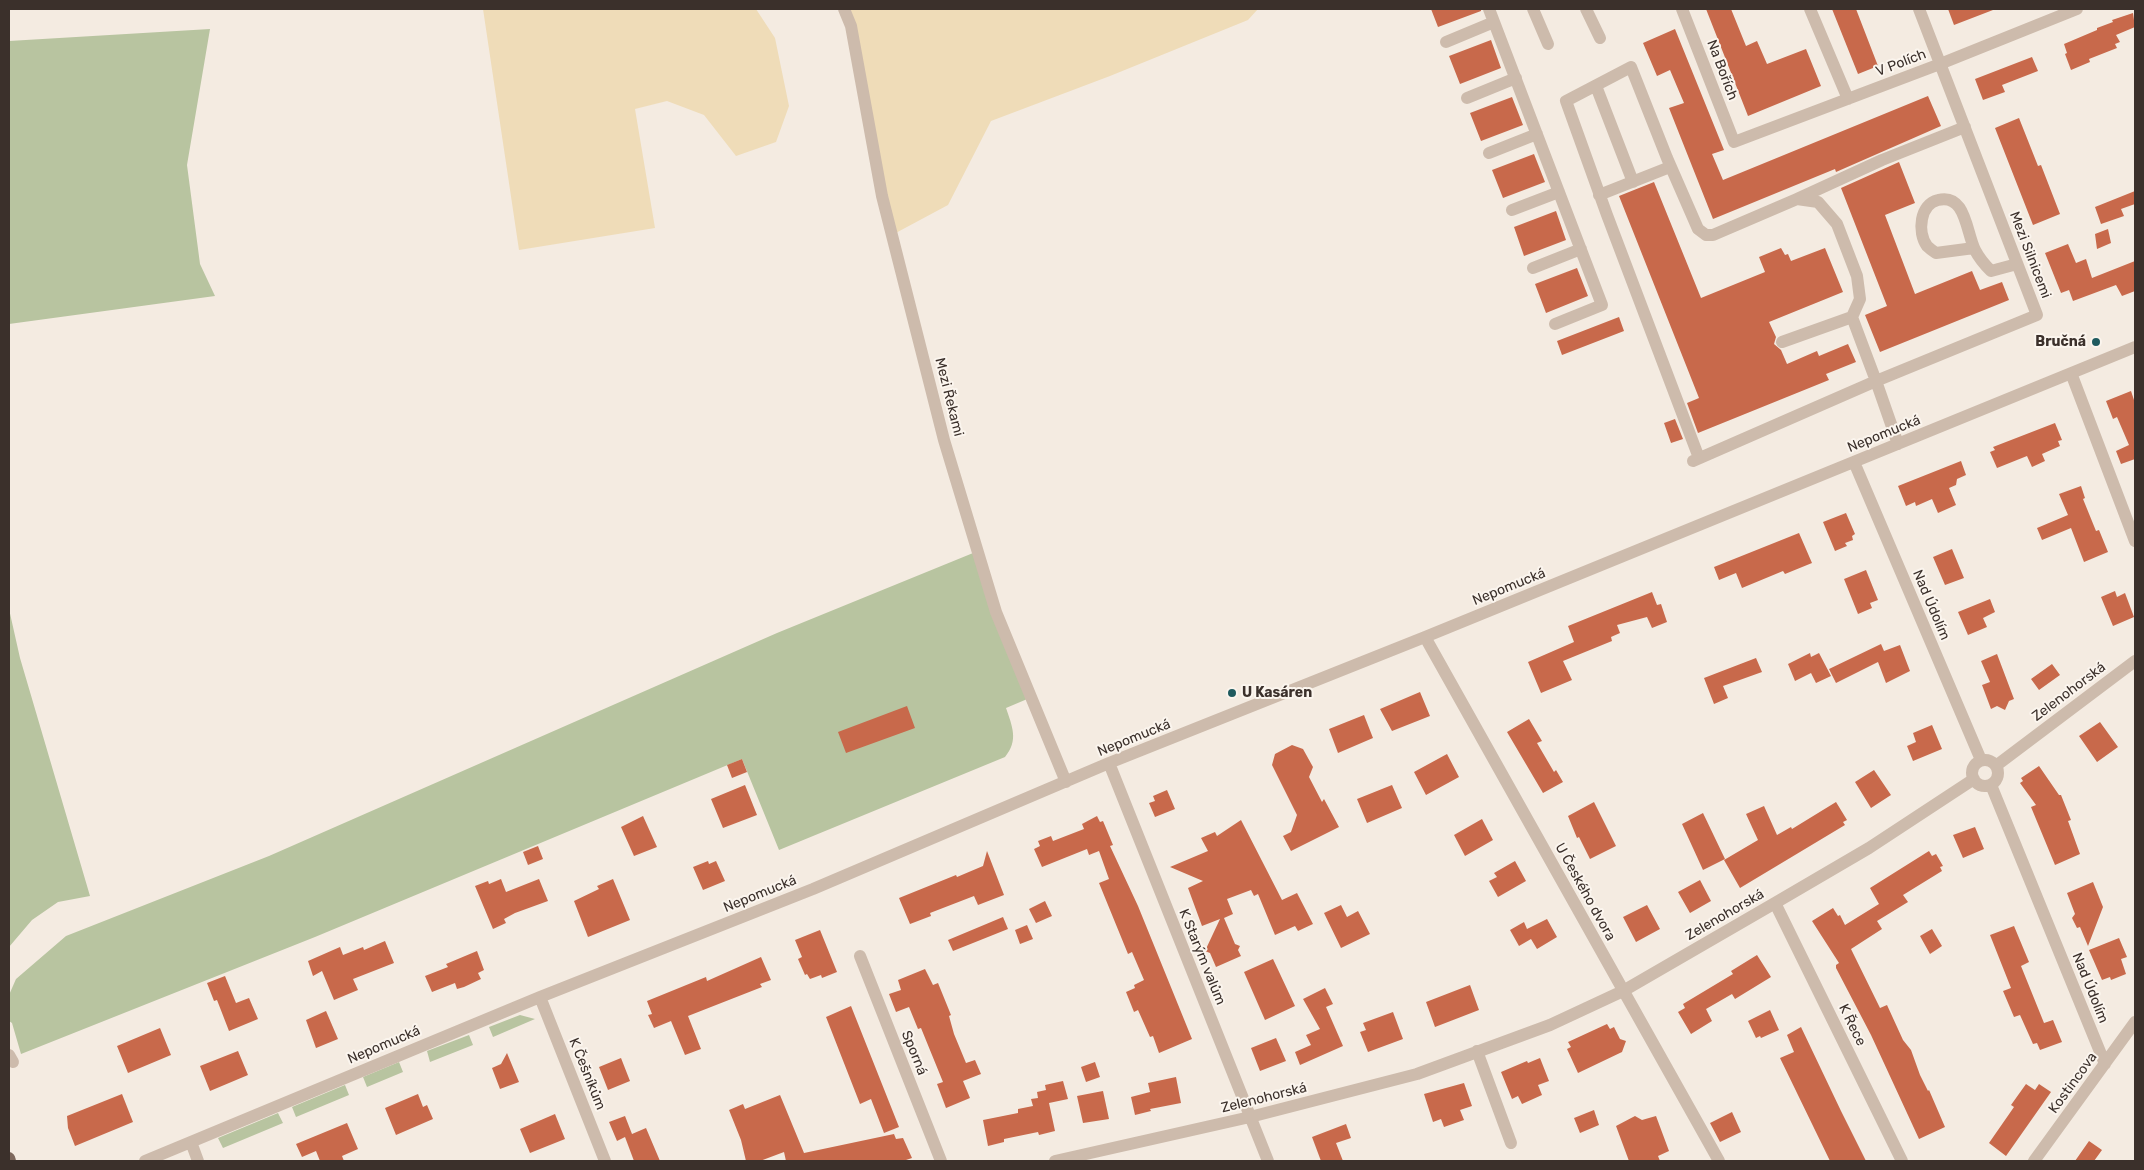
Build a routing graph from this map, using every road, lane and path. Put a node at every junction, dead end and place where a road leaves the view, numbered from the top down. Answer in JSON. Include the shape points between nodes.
{"nodes":[{"id":1,"x":844,"y":9,"type":"edge"},
{"id":2,"x":1489,"y":9,"type":"edge"},
{"id":3,"x":1533,"y":9,"type":"edge"},
{"id":4,"x":1586,"y":9,"type":"edge"},
{"id":5,"x":1682,"y":9,"type":"edge"},
{"id":6,"x":1810,"y":9,"type":"edge"},
{"id":7,"x":1919,"y":9,"type":"edge"},
{"id":8,"x":2077,"y":9,"type":"edge"},
{"id":9,"x":1494,"y":22,"type":"junction"},
{"id":10,"x":1600,"y":38,"type":"dead end"},
{"id":11,"x":1446,"y":42,"type":"dead end"},
{"id":12,"x":1548,"y":44,"type":"dead end"},
{"id":13,"x":1940,"y":64,"type":"junction"},
{"id":14,"x":1516,"y":78,"type":"junction"},
{"id":15,"x":1596,"y":86,"type":"junction"},
{"id":16,"x":1467,"y":98,"type":"dead end"},
{"id":17,"x":1848,"y":99,"type":"junction"},
{"id":18,"x":1965,"y":127,"type":"junction"},
{"id":19,"x":1537,"y":134,"type":"junction"},
{"id":20,"x":1734,"y":142,"type":"joint"},
{"id":21,"x":1489,"y":153,"type":"dead end"},
{"id":22,"x":1670,"y":166,"type":"junction"},
{"id":23,"x":1633,"y":182,"type":"junction"},
{"id":24,"x":1559,"y":192,"type":"junction"},
{"id":25,"x":1600,"y":195,"type":"junction"},
{"id":26,"x":1797,"y":199,"type":"junction"},
{"id":27,"x":1512,"y":210,"type":"dead end"},
{"id":28,"x":1974,"y":248,"type":"junction"},
{"id":29,"x":1581,"y":250,"type":"junction"},
{"id":30,"x":2017,"y":264,"type":"junction"},
{"id":31,"x":1534,"y":268,"type":"dead end"},
{"id":32,"x":1852,"y":317,"type":"junction"},
{"id":33,"x":1555,"y":324,"type":"dead end"},
{"id":34,"x":1782,"y":342,"type":"dead end"},
{"id":35,"x":2135,"y":346,"type":"edge"},
{"id":36,"x":2071,"y":373,"type":"junction"},
{"id":37,"x":1876,"y":381,"type":"junction"},
{"id":38,"x":1898,"y":444,"type":"junction"},
{"id":39,"x":1854,"y":462,"type":"junction"},
{"id":40,"x":2135,"y":541,"type":"edge"},
{"id":41,"x":1425,"y":637,"type":"junction"},
{"id":42,"x":2135,"y":660,"type":"edge"},
{"id":43,"x":1981,"y":760,"type":"junction"},
{"id":44,"x":1109,"y":763,"type":"junction"},
{"id":45,"x":1997,"y":765,"type":"junction"},
{"id":46,"x":1974,"y":780,"type":"junction"},
{"id":47,"x":1066,"y":782,"type":"junction"},
{"id":48,"x":1991,"y":785,"type":"junction"},
{"id":49,"x":1775,"y":903,"type":"junction"},
{"id":50,"x":860,"y":956,"type":"dead end"},
{"id":51,"x":1623,"y":991,"type":"junction"},
{"id":52,"x":540,"y":997,"type":"junction"},
{"id":53,"x":2135,"y":1022,"type":"edge"},
{"id":54,"x":1477,"y":1052,"type":"junction"},
{"id":55,"x":2105,"y":1064,"type":"junction"},
{"id":56,"x":1250,"y":1117,"type":"junction"},
{"id":57,"x":191,"y":1142,"type":"junction"},
{"id":58,"x":1512,"y":1143,"type":"dead end"},
{"id":59,"x":145,"y":1161,"type":"edge"},
{"id":60,"x":198,"y":1161,"type":"edge"},
{"id":61,"x":605,"y":1161,"type":"edge"},
{"id":62,"x":941,"y":1161,"type":"edge"},
{"id":63,"x":1055,"y":1161,"type":"edge"},
{"id":64,"x":1268,"y":1161,"type":"edge"},
{"id":65,"x":1719,"y":1161,"type":"edge"},
{"id":66,"x":1902,"y":1161,"type":"edge"},
{"id":67,"x":2034,"y":1161,"type":"edge"}],
"edges":[{"from":1,"to":47,"type":"street","name":"Mezi Řekami","via":[[851,26],[882,196],[944,440],[996,612]]},
{"from":2,"to":9,"type":"street"},
{"from":3,"to":12,"type":"street"},
{"from":4,"to":10,"type":"street"},
{"from":5,"to":20,"type":"street","name":"Na Bořích"},
{"from":6,"to":17,"type":"street"},
{"from":7,"to":13,"type":"street","name":"Mezi Silnicemi"},
{"from":8,"to":13,"type":"street","name":"V Polích"},
{"from":9,"to":11,"type":"street"},
{"from":9,"to":14,"type":"street"},
{"from":13,"to":17,"type":"street","name":"V Polích"},
{"from":13,"to":18,"type":"street","name":"Mezi Silnicemi"},
{"from":14,"to":16,"type":"street"},
{"from":14,"to":19,"type":"street"},
{"from":15,"to":22,"type":"street","via":[[1631,67]]},
{"from":15,"to":23,"type":"street"},
{"from":15,"to":25,"type":"street","via":[[1566,101]]},
{"from":17,"to":20,"type":"street","name":"V Polích"},
{"from":18,"to":26,"type":"street"},
{"from":18,"to":30,"type":"street","name":"Mezi Silnicemi"},
{"from":19,"to":21,"type":"street"},
{"from":19,"to":24,"type":"street"},
{"from":22,"to":23,"type":"street"},
{"from":22,"to":26,"type":"street","via":[[1698,229],[1706,235],[1713,235]]},
{"from":23,"to":25,"type":"street"},
{"from":24,"to":27,"type":"street"},
{"from":24,"to":29,"type":"street"},
{"from":25,"to":37,"type":"street","via":[[1696,459]]},
{"from":26,"to":32,"type":"street","via":[[1818,202],[1837,224],[1857,276],[1860,299]]},
{"from":28,"to":28,"type":"street","via":[[1955,202],[1945,198],[1925,206],[1922,222],[1927,247],[1936,253]]},
{"from":28,"to":30,"type":"street","via":[[1991,271]]},
{"from":29,"to":31,"type":"street"},
{"from":29,"to":33,"type":"street","via":[[1602,305]]},
{"from":30,"to":37,"type":"street","name":"Mezi Silnicemi","via":[[2037,315]]},
{"from":32,"to":34,"type":"street"},
{"from":32,"to":37,"type":"street"},
{"from":35,"to":36,"type":"street","name":"Nepomucká"},
{"from":36,"to":38,"type":"street","name":"Nepomucká"},
{"from":36,"to":40,"type":"street"},
{"from":37,"to":38,"type":"street"},
{"from":38,"to":39,"type":"street","name":"Nepomucká"},
{"from":39,"to":41,"type":"street","name":"Nepomucká"},
{"from":39,"to":43,"type":"street","name":"Nad Údolím"},
{"from":41,"to":44,"type":"street","name":"Nepomucká"},
{"from":41,"to":51,"type":"street","name":"U Českého dvora"},
{"from":42,"to":45,"type":"street","name":"Zelenohorská"},
{"from":43,"to":45,"type":"street","via":[[1990,760]]},
{"from":43,"to":46,"type":"street","via":[[1973,768]]},
{"from":44,"to":47,"type":"street","name":"Nepomucká"},
{"from":44,"to":56,"type":"street","name":"K Starým valům"},
{"from":45,"to":48,"type":"street","via":[[1998,776]]},
{"from":46,"to":48,"type":"street","via":[[1979,785]]},
{"from":46,"to":49,"type":"street","name":"Zelenohorská","via":[[1869,848]]},
{"from":47,"to":52,"type":"street","name":"Nepomucká","via":[[813,889]]},
{"from":48,"to":55,"type":"street","name":"Nad Údolím"},
{"from":49,"to":51,"type":"street","name":"Zelenohorská"},
{"from":49,"to":66,"type":"street","name":"K Řece"},
{"from":50,"to":62,"type":"street","name":"Sporná"},
{"from":51,"to":54,"type":"street","name":"Zelenohorská","via":[[1550,1025]]},
{"from":51,"to":65,"type":"street","name":"U Českého dvora"},
{"from":52,"to":57,"type":"street","name":"Nepomucká"},
{"from":52,"to":61,"type":"street","name":"K Češníkům"},
{"from":53,"to":55,"type":"street","name":"Kostincova"},
{"from":54,"to":56,"type":"street","name":"Zelenohorská","via":[[1417,1074]]},
{"from":54,"to":58,"type":"street"},
{"from":55,"to":67,"type":"street","name":"Kostincova"},
{"from":56,"to":63,"type":"street","name":"Zelenohorská"},
{"from":56,"to":64,"type":"street","name":"K Starým valům"},
{"from":57,"to":59,"type":"street","name":"Nepomucká"},
{"from":57,"to":60,"type":"street"}]}
